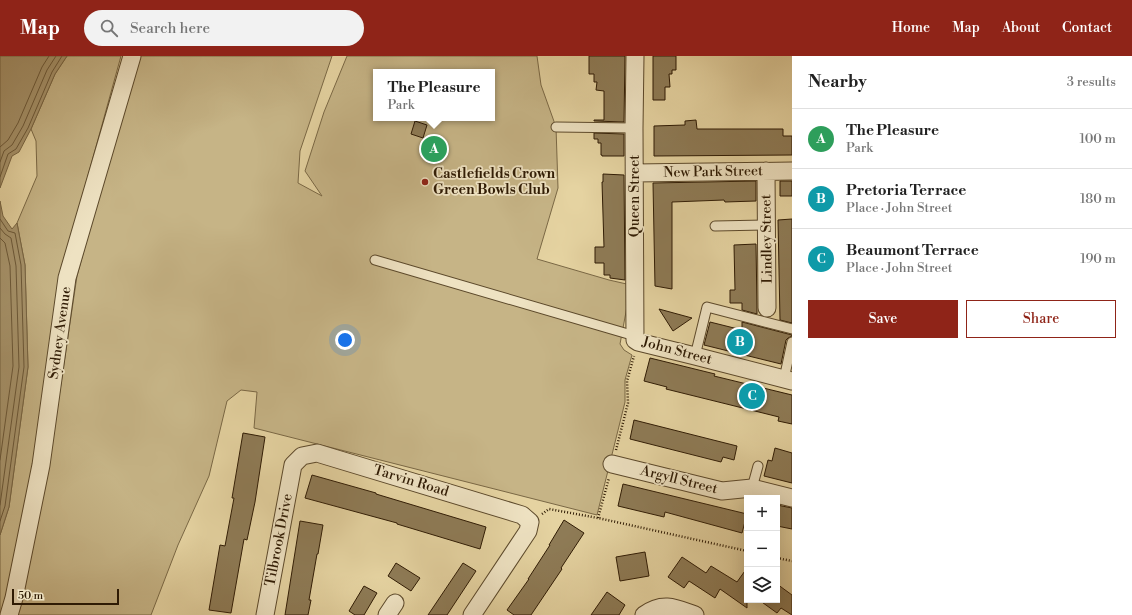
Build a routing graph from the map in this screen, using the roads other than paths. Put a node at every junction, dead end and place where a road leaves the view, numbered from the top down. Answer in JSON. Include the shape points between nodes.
{"nodes":[{"id":1,"x":132,"y":56,"type":"edge"},
{"id":2,"x":635,"y":56,"type":"edge"},
{"id":3,"x":556,"y":127,"type":"dead end"},
{"id":4,"x":634,"y":128,"type":"junction"},
{"id":5,"x":766,"y":171,"type":"junction"},
{"id":6,"x":792,"y":171,"type":"edge"},
{"id":7,"x":635,"y":173,"type":"junction"},
{"id":8,"x":766,"y":225,"type":"junction"},
{"id":9,"x":715,"y":226,"type":"dead end"},
{"id":10,"x":375,"y":260,"type":"dead end"},
{"id":11,"x":767,"y":308,"type":"dead end"},
{"id":12,"x":792,"y":329,"type":"edge"},
{"id":13,"x":636,"y":339,"type":"junction"},
{"id":14,"x":792,"y":342,"type":"edge"},
{"id":15,"x":695,"y":356,"type":"junction"},
{"id":16,"x":788,"y":380,"type":"edge"},
{"id":17,"x":612,"y":464,"type":"road end"},
{"id":18,"x":293,"y":465,"type":"joint"},
{"id":19,"x":758,"y":466,"type":"dead end"},
{"id":20,"x":752,"y":488,"type":"junction"},
{"id":21,"x":792,"y":498,"type":"edge"},
{"id":22,"x":10,"y":615,"type":"edge"},
{"id":23,"x":265,"y":615,"type":"edge"},
{"id":24,"x":472,"y":615,"type":"edge"},
{"id":25,"x":644,"y":615,"type":"edge"},
{"id":26,"x":696,"y":615,"type":"edge"}],
"edges":[{"from":1,"to":22,"type":"street","name":"Sydney Avenue","via":[[67,278],[41,465]]},
{"from":2,"to":4,"type":"street","name":"Queen Street"},
{"from":3,"to":4,"type":"lane"},
{"from":4,"to":7,"type":"street","name":"Queen Street"},
{"from":5,"to":6,"type":"street","name":"New Park Street"},
{"from":5,"to":7,"type":"street","name":"New Park Street"},
{"from":5,"to":8,"type":"street","name":"Lindley Street"},
{"from":7,"to":13,"type":"street","name":"Queen Street"},
{"from":8,"to":9,"type":"lane"},
{"from":8,"to":11,"type":"street","name":"Lindley Street"},
{"from":10,"to":13,"type":"lane"},
{"from":12,"to":15,"type":"lane","via":[[708,307]]},
{"from":13,"to":15,"type":"street","name":"John Street"},
{"from":14,"to":16,"type":"lane"},
{"from":15,"to":16,"type":"street","name":"John Street"},
{"from":17,"to":20,"type":"street","name":"Argyll Street","via":[[722,491]]},
{"from":18,"to":23,"type":"street","name":"Tilbrook Drive"},
{"from":18,"to":24,"type":"street","name":"Tarvin Road","via":[[302,456],[317,453],[522,515],[530,522],[528,531]]},
{"from":19,"to":20,"type":"lane"},
{"from":20,"to":21,"type":"street","name":"Argyll Street"},
{"from":25,"to":26,"type":"street","via":[[658,607],[667,606]]}]}
